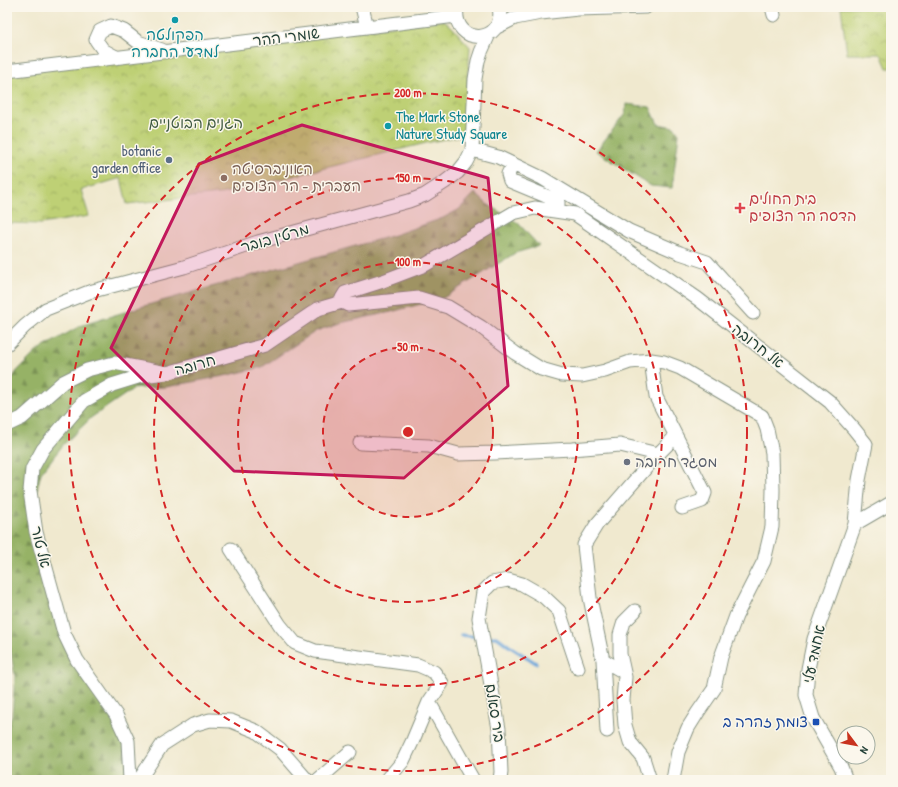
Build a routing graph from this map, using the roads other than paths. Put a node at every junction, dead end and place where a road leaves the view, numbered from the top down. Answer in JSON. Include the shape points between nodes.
{"nodes":[{"id":1,"x":362,"y":7,"type":"edge"},
{"id":2,"x":499,"y":7,"type":"edge"},
{"id":3,"x":646,"y":7,"type":"edge"},
{"id":4,"x":457,"y":11,"type":"edge"},
{"id":5,"x":367,"y":27,"type":"junction"},
{"id":6,"x":493,"y":31,"type":"junction"},
{"id":7,"x":471,"y":36,"type":"junction"},
{"id":8,"x":166,"y":52,"type":"junction"},
{"id":9,"x":116,"y":57,"type":"junction"},
{"id":10,"x":7,"y":71,"type":"edge"},
{"id":11,"x":476,"y":79,"type":"junction"},
{"id":12,"x":472,"y":150,"type":"junction"},
{"id":13,"x":513,"y":164,"type":"junction"},
{"id":14,"x":558,"y":211,"type":"junction"},
{"id":15,"x":342,"y":302,"type":"junction"},
{"id":16,"x":753,"y":314,"type":"dead end"},
{"id":17,"x":7,"y":344,"type":"edge"},
{"id":18,"x":651,"y":360,"type":"junction"},
{"id":19,"x":167,"y":373,"type":"junction"},
{"id":20,"x":7,"y":425,"type":"edge"},
{"id":21,"x":676,"y":436,"type":"junction"},
{"id":22,"x":360,"y":443,"type":"dead end"},
{"id":23,"x":658,"y":454,"type":"junction"},
{"id":24,"x":891,"y":503,"type":"edge"},
{"id":25,"x":682,"y":508,"type":"dead end"},
{"id":26,"x":855,"y":524,"type":"junction"},
{"id":27,"x":231,"y":549,"type":"dead end"},
{"id":28,"x":635,"y":611,"type":"dead end"},
{"id":29,"x":603,"y":660,"type":"junction"},
{"id":30,"x":578,"y":668,"type":"dead end"},
{"id":31,"x":624,"y":672,"type":"junction"},
{"id":32,"x":428,"y":702,"type":"junction"},
{"id":33,"x":607,"y":731,"type":"dead end"},
{"id":34,"x":350,"y":752,"type":"dead end"},
{"id":35,"x":130,"y":780,"type":"edge"},
{"id":36,"x":138,"y":780,"type":"edge"},
{"id":37,"x":307,"y":780,"type":"edge"},
{"id":38,"x":318,"y":780,"type":"edge"},
{"id":39,"x":387,"y":780,"type":"edge"},
{"id":40,"x":473,"y":780,"type":"edge"},
{"id":41,"x":500,"y":780,"type":"edge"},
{"id":42,"x":650,"y":780,"type":"edge"},
{"id":43,"x":674,"y":780,"type":"edge"},
{"id":44,"x":846,"y":780,"type":"edge"}],
"edges":[{"from":1,"to":5,"type":"street"},
{"from":2,"to":6,"type":"street","name":"מרטין בובר","via":[[500,21]]},
{"from":3,"to":6,"type":"street","via":[[541,13],[515,18]]},
{"from":4,"to":5,"type":"street","name":"שומרי ההר"},
{"from":4,"to":7,"type":"street","via":[[461,28]]},
{"from":5,"to":8,"type":"street","name":"שומרי ההר"},
{"from":6,"to":7,"type":"street","via":[[485,36]]},
{"from":6,"to":11,"type":"street","name":"מרטין בובר","via":[[479,57]]},
{"from":7,"to":11,"type":"street","name":"מרטין בובר"},
{"from":8,"to":9,"type":"street","name":"שומרי ההר"},
{"from":8,"to":9,"type":"street","via":[[138,42],[124,31],[111,26],[100,30],[96,40],[103,50]]},
{"from":9,"to":10,"type":"street","name":"שומרי ההר"},
{"from":11,"to":12,"type":"street","name":"מרטין בובר"},
{"from":12,"to":13,"type":"street"},
{"from":12,"to":17,"type":"street","name":"מרטין בובר","via":[[458,172],[425,196],[258,242],[184,267],[89,292],[46,309]]},
{"from":13,"to":14,"type":"street","via":[[508,174],[510,181],[558,201]]},
{"from":13,"to":16,"type":"street","via":[[542,178],[629,231],[706,262]]},
{"from":14,"to":15,"type":"street","via":[[534,208],[513,213],[426,265],[383,282],[345,293]]},
{"from":14,"to":26,"type":"street","name":"אל חרובה","via":[[575,214],[698,299],[830,402],[866,444],[859,480]]},
{"from":15,"to":18,"type":"street","via":[[348,305],[420,298],[448,307],[514,353],[541,369],[562,375],[582,376],[630,362]]},
{"from":15,"to":19,"type":"street","name":"חרובה","via":[[318,309],[265,345]]},
{"from":18,"to":21,"type":"street","via":[[656,397]]},
{"from":18,"to":43,"type":"street","via":[[680,368],[762,416],[772,453],[772,527],[764,562],[736,616],[721,656],[714,690],[691,723],[678,752]]},
{"from":19,"to":20,"type":"street","name":"חרובה","via":[[114,363],[86,370],[63,382],[22,418]]},
{"from":19,"to":35,"type":"street","name":"אל טור","via":[[141,376],[112,385],[84,401],[43,450],[32,469],[30,491],[36,532],[64,633],[77,660],[116,714],[128,741]]},
{"from":21,"to":23,"type":"street"},
{"from":21,"to":25,"type":"street","via":[[705,492],[702,501]]},
{"from":22,"to":23,"type":"street","via":[[429,446],[458,454],[620,445]]},
{"from":23,"to":29,"type":"street","via":[[597,524],[584,545],[590,598]]},
{"from":24,"to":26,"type":"street"},
{"from":26,"to":44,"type":"street","name":"אחמד עלי","via":[[814,639],[806,695],[813,718]]},
{"from":27,"to":32,"type":"street","via":[[280,625],[295,643],[314,651],[418,665],[434,672],[442,683]]},
{"from":28,"to":31,"type":"street","via":[[624,622],[620,635],[620,654]]},
{"from":29,"to":31,"type":"street"},
{"from":29,"to":33,"type":"street"},
{"from":30,"to":41,"type":"street","name":"ביר סאלם","via":[[559,610],[543,596],[522,584],[508,580],[492,583],[484,592],[479,618],[499,729]]},
{"from":31,"to":42,"type":"street","via":[[623,700],[630,742],[644,758]]},
{"from":32,"to":39,"type":"street","via":[[403,762]]},
{"from":32,"to":40,"type":"street"},
{"from":34,"to":38,"type":"street"},
{"from":36,"to":37,"type":"street","via":[[162,745],[193,725],[210,720],[231,721],[256,731],[280,749]]}]}
